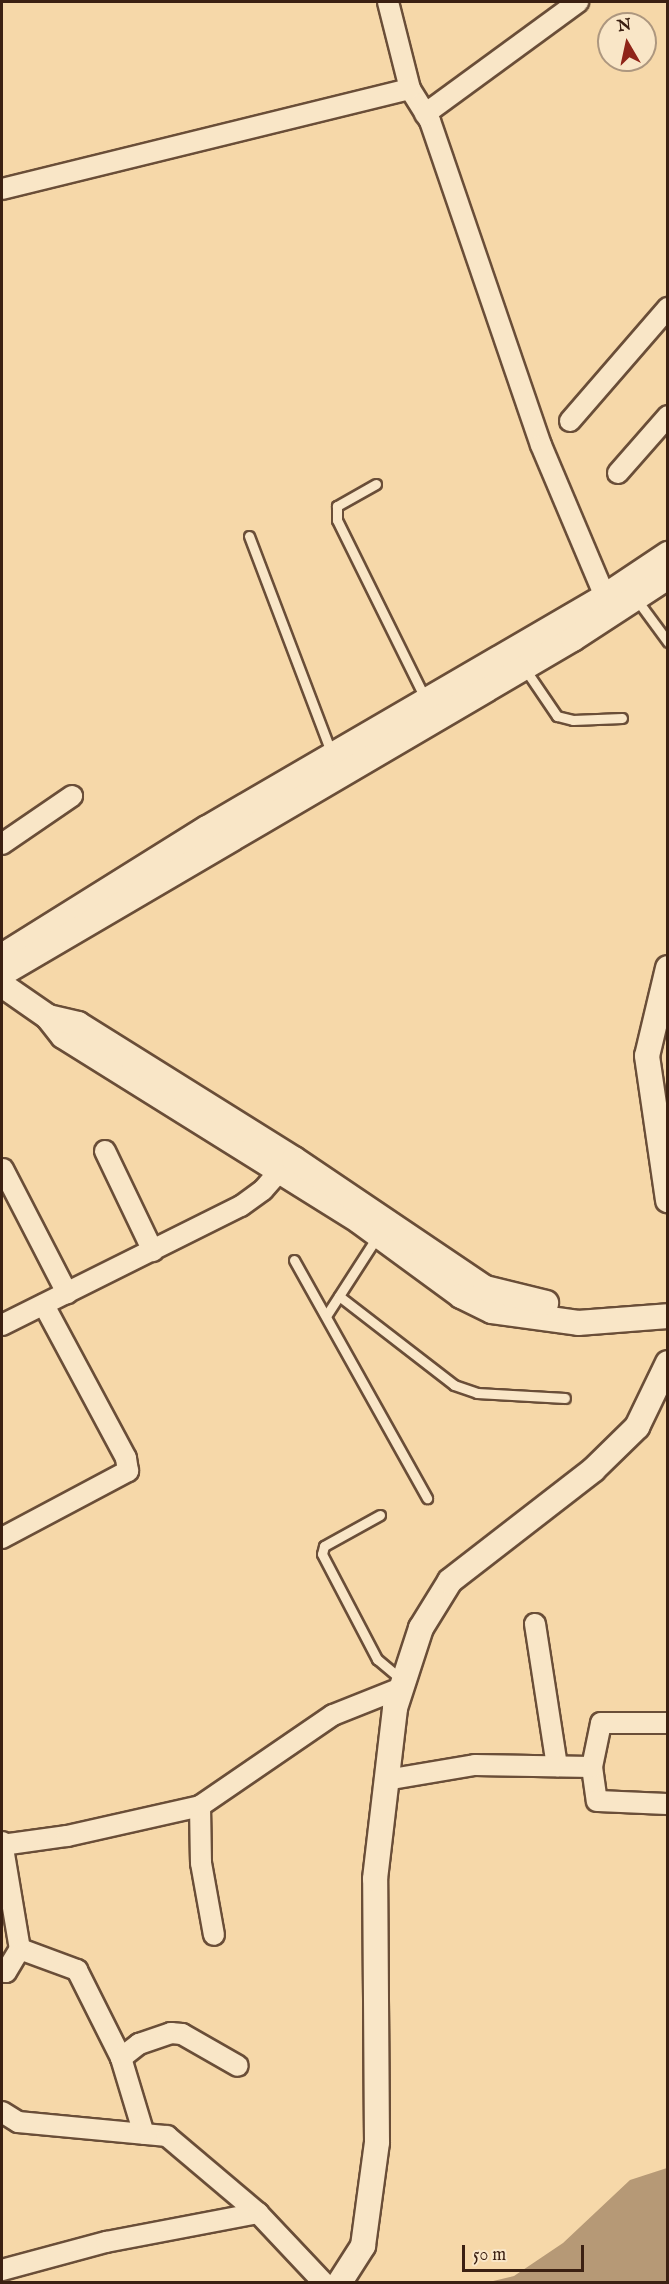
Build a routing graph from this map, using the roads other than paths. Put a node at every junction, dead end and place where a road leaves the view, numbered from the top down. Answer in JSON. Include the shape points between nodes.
{"nodes":[{"id":1,"x":388,"y":2,"type":"edge"},
{"id":2,"x":578,"y":2,"type":"edge"},
{"id":3,"x":410,"y":89,"type":"junction"},
{"id":4,"x":425,"y":114,"type":"junction"},
{"id":5,"x":2,"y":189,"type":"edge"},
{"id":6,"x":668,"y":308,"type":"edge"},
{"id":7,"x":668,"y":416,"type":"edge"},
{"id":8,"x":570,"y":421,"type":"dead end"},
{"id":9,"x":618,"y":473,"type":"dead end"},
{"id":10,"x":376,"y":484,"type":"dead end"},
{"id":11,"x":249,"y":536,"type":"dead end"},
{"id":12,"x":668,"y":554,"type":"edge"},
{"id":13,"x":668,"y":577,"type":"edge"},
{"id":14,"x":635,"y":598,"type":"junction"},
{"id":15,"x":609,"y":604,"type":"junction"},
{"id":16,"x":668,"y":642,"type":"edge"},
{"id":17,"x":524,"y":667,"type":"junction"},
{"id":18,"x":430,"y":709,"type":"junction"},
{"id":19,"x":622,"y":718,"type":"dead end"},
{"id":20,"x":336,"y":765,"type":"junction"},
{"id":21,"x":72,"y":796,"type":"dead end"},
{"id":22,"x":2,"y":844,"type":"edge"},
{"id":23,"x":2,"y":956,"type":"edge"},
{"id":24,"x":668,"y":968,"type":"edge"},
{"id":25,"x":2,"y":974,"type":"edge"},
{"id":26,"x":2,"y":985,"type":"edge"},
{"id":27,"x":105,"y":1151,"type":"dead end"},
{"id":28,"x":286,"y":1164,"type":"junction"},
{"id":29,"x":3,"y":1169,"type":"dead end"},
{"id":30,"x":668,"y":1200,"type":"edge"},
{"id":31,"x":379,"y":1235,"type":"junction"},
{"id":32,"x":153,"y":1251,"type":"junction"},
{"id":33,"x":294,"y":1260,"type":"dead end"},
{"id":34,"x":67,"y":1293,"type":"junction"},
{"id":35,"x":339,"y":1296,"type":"junction"},
{"id":36,"x":44,"y":1305,"type":"junction"},
{"id":37,"x":326,"y":1316,"type":"junction"},
{"id":38,"x":668,"y":1316,"type":"edge"},
{"id":39,"x":616,"y":1317,"type":"junction"},
{"id":40,"x":2,"y":1325,"type":"edge"},
{"id":41,"x":668,"y":1363,"type":"edge"},
{"id":42,"x":565,"y":1398,"type":"dead end"},
{"id":43,"x":427,"y":1498,"type":"dead end"},
{"id":44,"x":380,"y":1515,"type":"dead end"},
{"id":45,"x":2,"y":1538,"type":"edge"},
{"id":46,"x":535,"y":1624,"type":"dead end"},
{"id":47,"x":403,"y":1685,"type":"junction"},
{"id":48,"x":668,"y":1723,"type":"edge"},
{"id":49,"x":557,"y":1766,"type":"junction"},
{"id":50,"x":592,"y":1767,"type":"junction"},
{"id":51,"x":386,"y":1780,"type":"junction"},
{"id":52,"x":668,"y":1804,"type":"edge"},
{"id":53,"x":200,"y":1806,"type":"junction"},
{"id":54,"x":2,"y":1844,"type":"edge"},
{"id":55,"x":214,"y":1935,"type":"dead end"},
{"id":56,"x":20,"y":1949,"type":"junction"},
{"id":57,"x":2,"y":1971,"type":"edge"},
{"id":58,"x":121,"y":2058,"type":"junction"},
{"id":59,"x":237,"y":2066,"type":"dead end"},
{"id":60,"x":2,"y":2112,"type":"edge"},
{"id":61,"x":37,"y":2124,"type":"junction"},
{"id":62,"x":2,"y":2131,"type":"edge"},
{"id":63,"x":144,"y":2134,"type":"junction"},
{"id":64,"x":258,"y":2213,"type":"junction"},
{"id":65,"x":2,"y":2270,"type":"edge"},
{"id":66,"x":324,"y":2283,"type":"edge"},
{"id":67,"x":340,"y":2283,"type":"edge"}],
"edges":[{"from":1,"to":3,"type":"street"},
{"from":2,"to":4,"type":"street"},
{"from":3,"to":4,"type":"street"},
{"from":3,"to":5,"type":"street"},
{"from":4,"to":15,"type":"street","via":[[541,444]]},
{"from":6,"to":8,"type":"street"},
{"from":7,"to":9,"type":"street"},
{"from":10,"to":18,"type":"lane","via":[[338,506],[337,520]]},
{"from":11,"to":20,"type":"lane"},
{"from":12,"to":15,"type":"street"},
{"from":13,"to":14,"type":"street"},
{"from":14,"to":15,"type":"street"},
{"from":14,"to":16,"type":"lane"},
{"from":15,"to":17,"type":"street"},
{"from":15,"to":18,"type":"street"},
{"from":17,"to":18,"type":"street"},
{"from":17,"to":19,"type":"lane","via":[[557,716],[573,720]]},
{"from":18,"to":20,"type":"street"},
{"from":20,"to":23,"type":"street"},
{"from":20,"to":25,"type":"street"},
{"from":21,"to":22,"type":"street"},
{"from":24,"to":30,"type":"street","via":[[646,1056]]},
{"from":26,"to":28,"type":"street","via":[[48,1017],[78,1024]]},
{"from":27,"to":32,"type":"street"},
{"from":28,"to":31,"type":"street"},
{"from":28,"to":32,"type":"street","via":[[255,1198]]},
{"from":28,"to":39,"type":"street","via":[[485,1288],[529,1301],[600,1309]]},
{"from":29,"to":34,"type":"street"},
{"from":31,"to":35,"type":"lane"},
{"from":31,"to":39,"type":"street","via":[[461,1296],[492,1311],[578,1323],[603,1323]]},
{"from":32,"to":34,"type":"street"},
{"from":33,"to":37,"type":"lane"},
{"from":34,"to":36,"type":"street"},
{"from":35,"to":37,"type":"lane"},
{"from":35,"to":42,"type":"lane","via":[[454,1385],[477,1393]]},
{"from":36,"to":40,"type":"street"},
{"from":36,"to":45,"type":"street","via":[[126,1458],[128,1471]]},
{"from":37,"to":43,"type":"lane"},
{"from":38,"to":39,"type":"street"},
{"from":41,"to":47,"type":"street","via":[[637,1426],[593,1470],[450,1581],[421,1628]]},
{"from":44,"to":47,"type":"lane","via":[[324,1546],[322,1554],[377,1659]]},
{"from":46,"to":49,"type":"street"},
{"from":47,"to":51,"type":"street"},
{"from":47,"to":53,"type":"street","via":[[333,1715]]},
{"from":48,"to":50,"type":"street","via":[[602,1723]]},
{"from":49,"to":50,"type":"street"},
{"from":49,"to":51,"type":"street","via":[[475,1765]]},
{"from":50,"to":52,"type":"street","via":[[597,1801]]},
{"from":51,"to":67,"type":"street","via":[[375,1879],[377,2142],[363,2246]]},
{"from":53,"to":54,"type":"street","via":[[67,1836]]},
{"from":53,"to":55,"type":"street","via":[[201,1863]]},
{"from":54,"to":56,"type":"street"},
{"from":56,"to":57,"type":"street","via":[[6,1972]]},
{"from":56,"to":58,"type":"street","via":[[77,1970]]},
{"from":58,"to":59,"type":"street","via":[[139,2044],[171,2033],[182,2034]]},
{"from":58,"to":63,"type":"street"},
{"from":60,"to":61,"type":"street","via":[[18,2122]]},
{"from":61,"to":62,"type":"street"},
{"from":61,"to":63,"type":"street"},
{"from":63,"to":64,"type":"street","via":[[167,2136]]},
{"from":64,"to":65,"type":"street","via":[[106,2242]]},
{"from":64,"to":66,"type":"street"}]}
